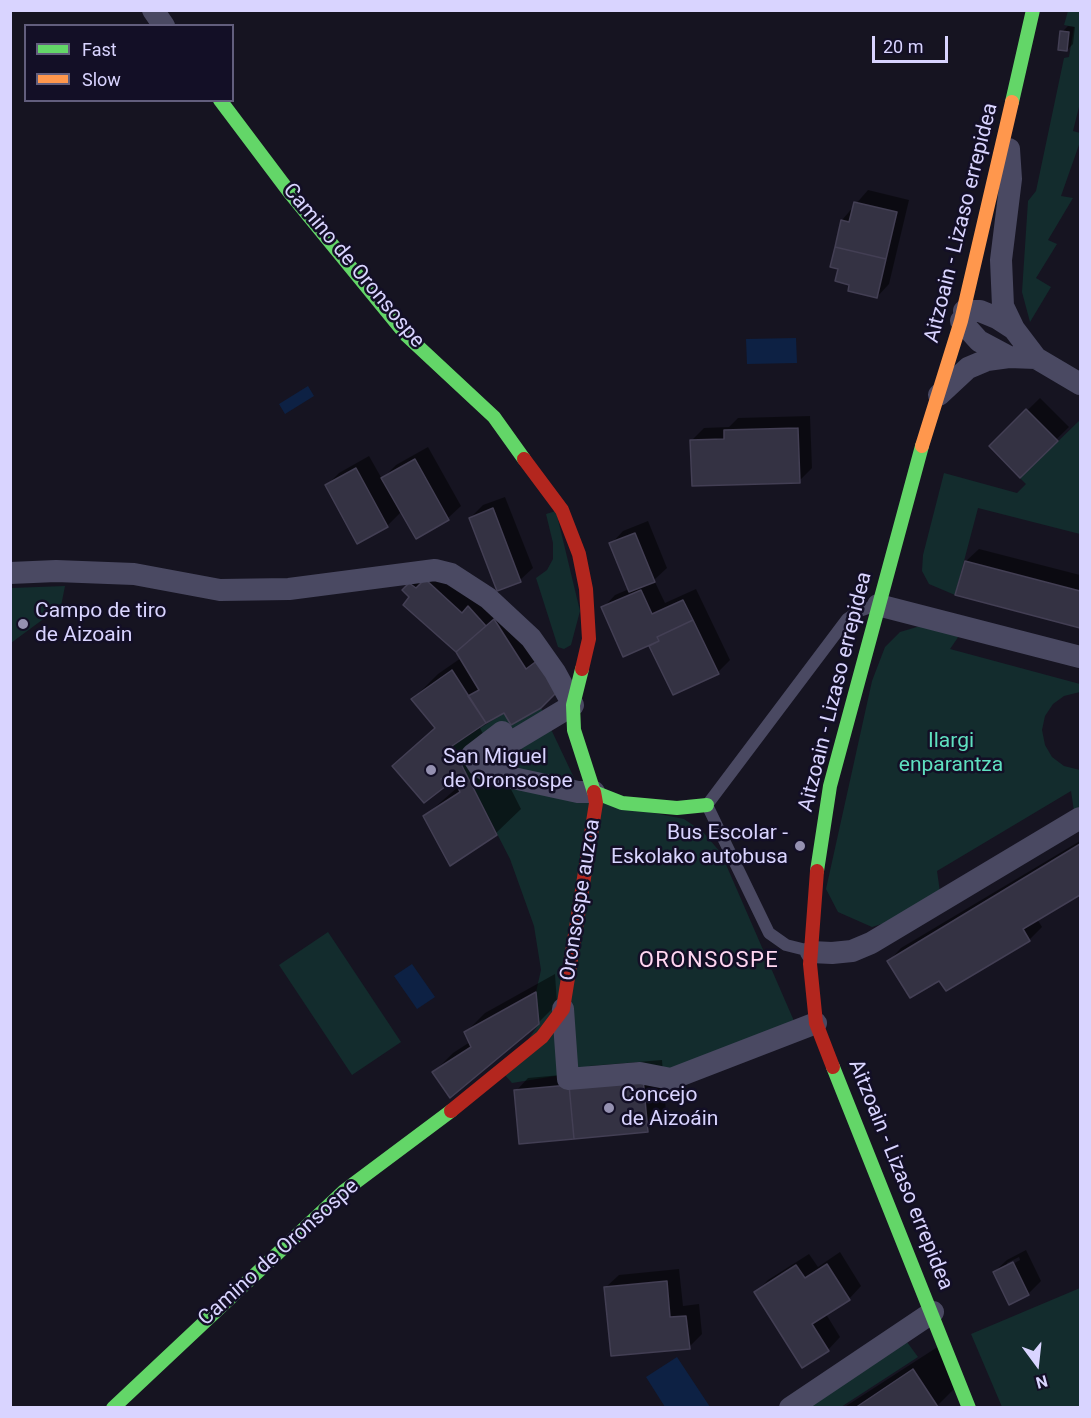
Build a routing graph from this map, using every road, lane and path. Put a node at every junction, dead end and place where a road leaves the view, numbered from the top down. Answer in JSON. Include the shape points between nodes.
{"nodes":[{"id":1,"x":153,"y":10,"type":"edge"},
{"id":2,"x":1034,"y":10,"type":"edge"},
{"id":3,"x":163,"y":24,"type":"edge"},
{"id":4,"x":222,"y":102,"type":"edge"},
{"id":5,"x":1008,"y":129,"type":"junction"},
{"id":6,"x":963,"y":316,"type":"junction"},
{"id":7,"x":1014,"y":330,"type":"junction"},
{"id":8,"x":1009,"y":357,"type":"junction"},
{"id":9,"x":1036,"y":358,"type":"junction"},
{"id":10,"x":1080,"y":384,"type":"edge"},
{"id":11,"x":938,"y":397,"type":"junction"},
{"id":12,"x":574,"y":541,"type":"joint"},
{"id":13,"x":10,"y":573,"type":"edge"},
{"id":14,"x":878,"y":605,"type":"junction"},
{"id":15,"x":1080,"y":657,"type":"edge"},
{"id":16,"x":573,"y":705,"type":"junction"},
{"id":17,"x":594,"y":792,"type":"junction"},
{"id":18,"x":707,"y":805,"type":"junction"},
{"id":19,"x":1080,"y":818,"type":"edge"},
{"id":20,"x":811,"y":952,"type":"junction"},
{"id":21,"x":563,"y":1009,"type":"junction"},
{"id":22,"x":816,"y":1023,"type":"junction"},
{"id":23,"x":454,"y":1108,"type":"joint"},
{"id":24,"x":933,"y":1312,"type":"junction"},
{"id":25,"x":113,"y":1407,"type":"edge"},
{"id":26,"x":790,"y":1407,"type":"edge"},
{"id":27,"x":969,"y":1407,"type":"edge"}],
"edges":[{"from":1,"to":3,"type":"street"},
{"from":2,"to":5,"type":"street","name":"Aitzoain - Lizaso errepidea"},
{"from":4,"to":12,"type":"street","name":"Camino de Oronsospe","via":[[407,336],[494,417],[562,510]]},
{"from":5,"to":6,"type":"street","name":"Aitzoain - Lizaso errepidea"},
{"from":5,"to":7,"type":"street","via":[[1011,179],[1001,287],[1003,306]]},
{"from":6,"to":7,"type":"street","via":[[980,311]]},
{"from":6,"to":8,"type":"street","via":[[979,341]]},
{"from":6,"to":11,"type":"street","name":"Aitzoain - Lizaso errepidea"},
{"from":7,"to":9,"type":"street"},
{"from":8,"to":9,"type":"street"},
{"from":8,"to":11,"type":"street","via":[[968,368]]},
{"from":9,"to":10,"type":"street"},
{"from":11,"to":14,"type":"street","name":"Aitzoain - Lizaso errepidea"},
{"from":12,"to":16,"type":"street","name":"Oronsospe auzoa","via":[[586,589],[589,639]]},
{"from":13,"to":16,"type":"street","name":"Oronsospe auzoa","via":[[134,574],[220,590],[289,589],[435,570],[451,574],[488,598],[531,638]]},
{"from":14,"to":15,"type":"street"},
{"from":14,"to":18,"type":"lane","via":[[847,619]]},
{"from":14,"to":20,"type":"street","name":"Aitzoain - Lizaso errepidea","via":[[830,786],[818,862]]},
{"from":16,"to":17,"type":"street","name":"Oronsospe auzoa","via":[[574,730]]},
{"from":16,"to":17,"type":"street","name":"Oronsospe auzoa","via":[[508,744],[502,732],[472,755],[490,773]]},
{"from":17,"to":18,"type":"street","name":"Oronsospe auzoa","via":[[622,803],[677,808]]},
{"from":17,"to":21,"type":"street","name":"Oronsospe auzoa","via":[[596,803]]},
{"from":18,"to":20,"type":"lane","via":[[769,933],[786,945]]},
{"from":19,"to":20,"type":"street","via":[[871,943],[852,951]]},
{"from":20,"to":22,"type":"street","name":"Aitzoain - Lizaso errepidea"},
{"from":21,"to":22,"type":"street","name":"Oronsospe auzoa","via":[[568,1079],[640,1073],[671,1079]]},
{"from":21,"to":23,"type":"street","name":"Oronsospe auzoa","via":[[542,1037]]},
{"from":22,"to":24,"type":"street","name":"Aitzoain - Lizaso errepidea"},
{"from":23,"to":25,"type":"street","name":"Camino de Oronsospe","via":[[344,1191]]},
{"from":24,"to":26,"type":"street"},
{"from":24,"to":27,"type":"street","name":"Aitzoain - Lizaso errepidea"}]}
